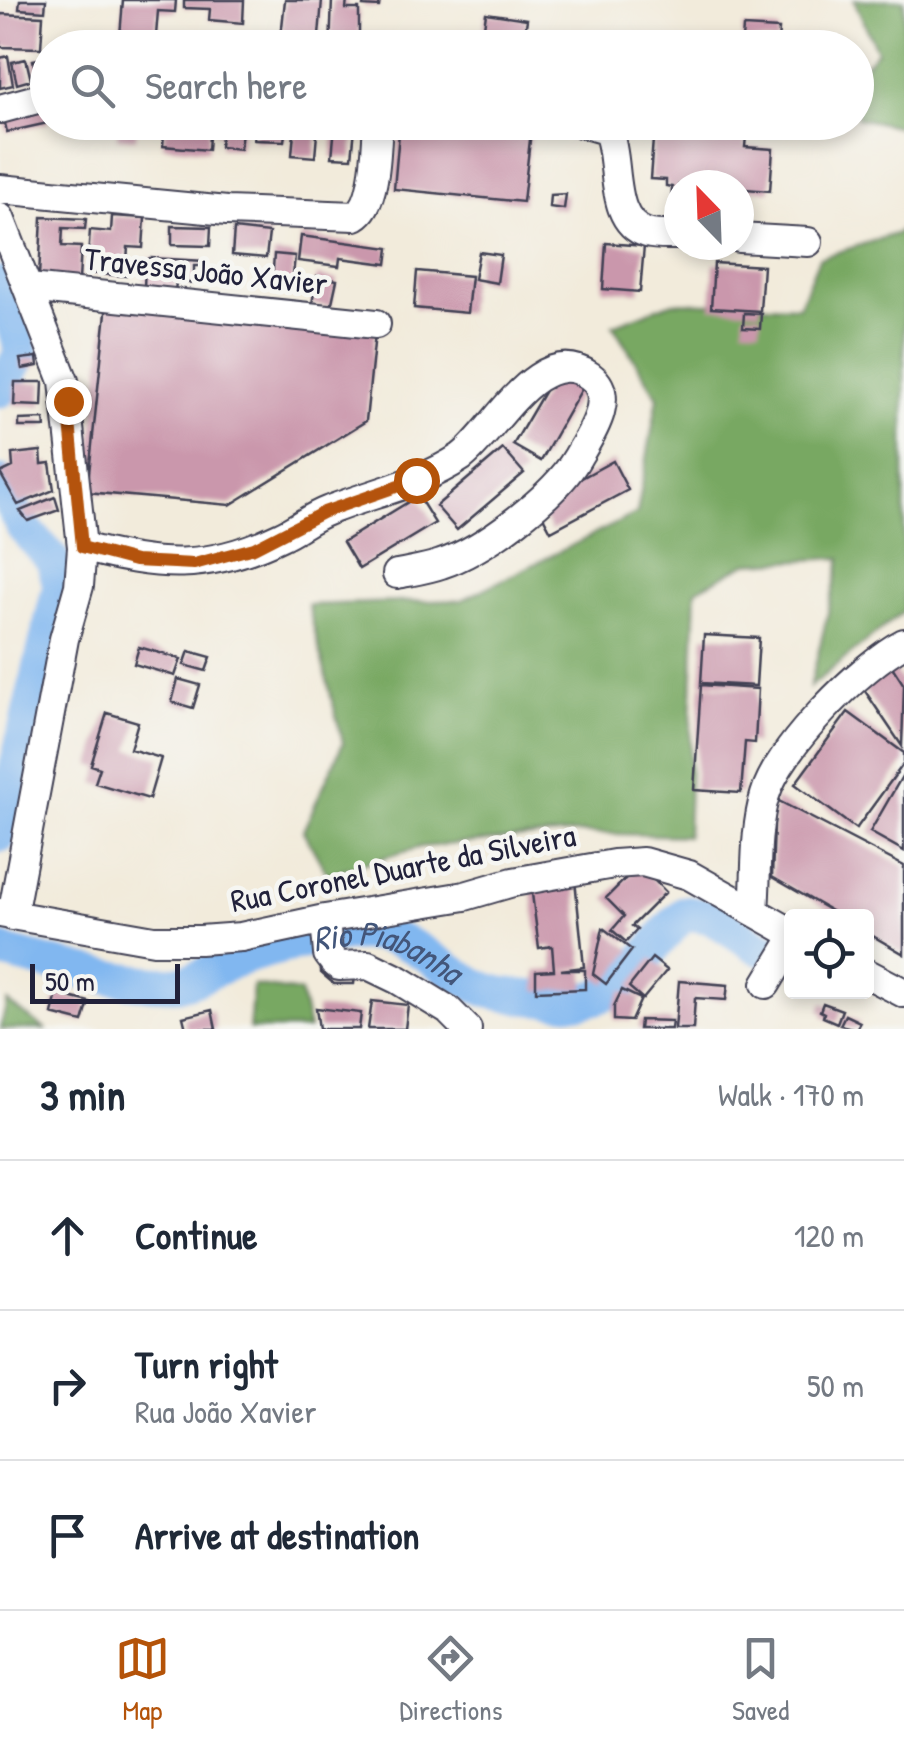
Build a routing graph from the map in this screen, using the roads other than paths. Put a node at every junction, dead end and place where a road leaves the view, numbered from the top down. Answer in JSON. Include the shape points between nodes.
{"nodes":[{"id":1,"x":30,"y":101,"type":"edge"},
{"id":2,"x":0,"y":109,"type":"edge"},
{"id":3,"x":376,"y":140,"type":"edge"},
{"id":4,"x":610,"y":140,"type":"edge"},
{"id":5,"x":0,"y":189,"type":"edge"},
{"id":6,"x":0,"y":218,"type":"edge"},
{"id":7,"x":664,"y":235,"type":"edge"},
{"id":8,"x":754,"y":239,"type":"edge"},
{"id":9,"x":808,"y":242,"type":"dead end"},
{"id":10,"x":6,"y":261,"type":"edge"},
{"id":11,"x":28,"y":288,"type":"junction"},
{"id":12,"x":376,"y":324,"type":"dead end"},
{"id":13,"x":82,"y":547,"type":"junction"},
{"id":14,"x":397,"y":574,"type":"dead end"},
{"id":15,"x":904,"y":643,"type":"edge"},
{"id":16,"x":754,"y":911,"type":"junction"},
{"id":17,"x":6,"y":914,"type":"edge"},
{"id":18,"x":326,"y":934,"type":"junction"},
{"id":19,"x":782,"y":956,"type":"edge"},
{"id":20,"x":874,"y":978,"type":"edge"},
{"id":21,"x":904,"y":993,"type":"edge"},
{"id":22,"x":467,"y":1029,"type":"edge"}],
"edges":[{"from":1,"to":2,"type":"street"},
{"from":3,"to":5,"type":"street","via":[[368,200],[355,216]]},
{"from":4,"to":7,"type":"street","via":[[630,220],[648,234]]},
{"from":6,"to":10,"type":"street"},
{"from":8,"to":9,"type":"street"},
{"from":10,"to":11,"type":"street"},
{"from":11,"to":12,"type":"street","name":"Travessa João Xavier"},
{"from":11,"to":13,"type":"street","via":[[64,381]]},
{"from":13,"to":14,"type":"street","via":[[164,565],[254,548],[324,512],[444,468],[544,374],[568,368],[595,380],[599,419],[551,489],[470,551]]},
{"from":13,"to":17,"type":"street"},
{"from":15,"to":16,"type":"street","via":[[841,692],[778,767],[764,798]]},
{"from":16,"to":18,"type":"street","name":"Rua Coronel Duarte da Silveira","via":[[689,876],[644,862],[531,879]]},
{"from":16,"to":19,"type":"street","name":"Rua Coronel Duarte da Silveira"},
{"from":17,"to":18,"type":"street","name":"Rua Coronel Duarte da Silveira","via":[[169,942]]},
{"from":18,"to":22,"type":"street","via":[[330,958],[339,966],[368,965],[418,990]]},
{"from":20,"to":21,"type":"street"}]}
